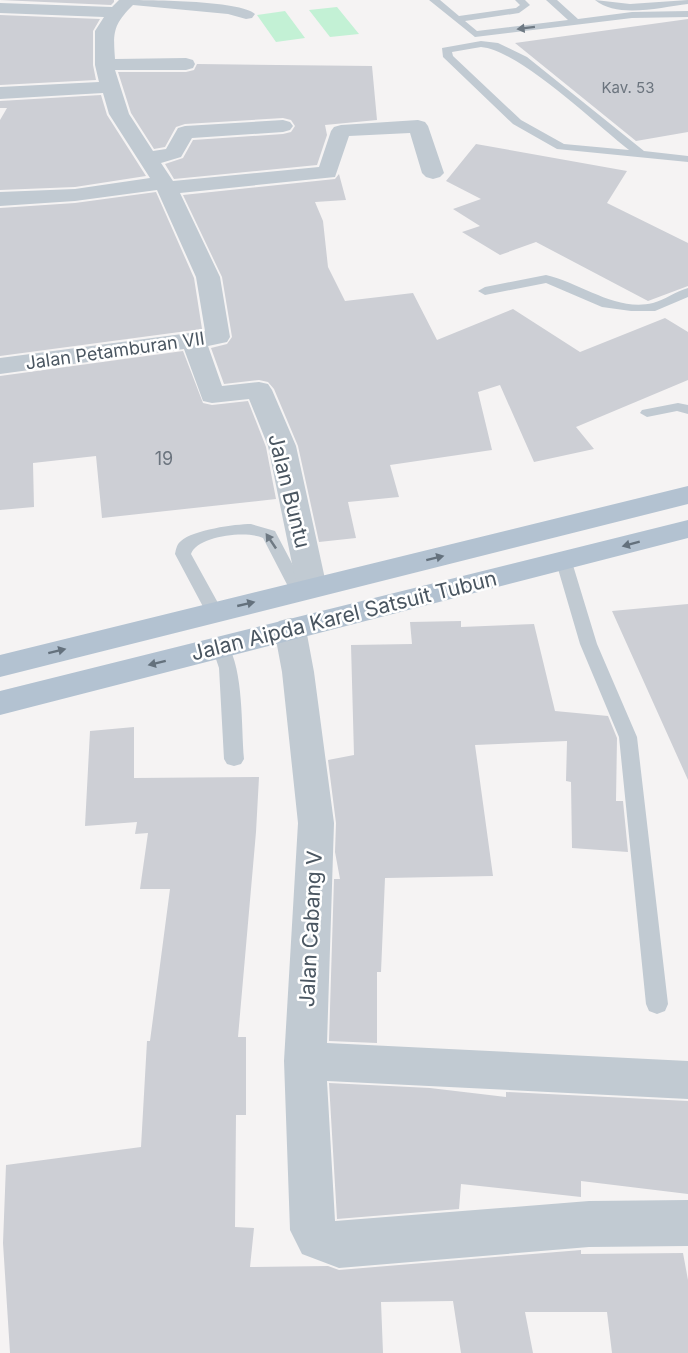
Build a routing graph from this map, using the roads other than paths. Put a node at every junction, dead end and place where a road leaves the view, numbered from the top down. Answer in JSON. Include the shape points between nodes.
{"nodes":[{"id":1,"x":434,"y":0,"type":"edge"},
{"id":2,"x":520,"y":0,"type":"edge"},
{"id":3,"x":551,"y":0,"type":"edge"},
{"id":4,"x":600,"y":0,"type":"edge"},
{"id":5,"x":688,"y":1,"type":"edge"},
{"id":6,"x":125,"y":4,"type":"edge"},
{"id":7,"x":0,"y":8,"type":"edge"},
{"id":8,"x":246,"y":14,"type":"dead end"},
{"id":9,"x":688,"y":14,"type":"edge"},
{"id":10,"x":458,"y":19,"type":"junction"},
{"id":11,"x":576,"y":22,"type":"junction"},
{"id":12,"x":104,"y":64,"type":"junction"},
{"id":13,"x":186,"y":64,"type":"dead end"},
{"id":14,"x":110,"y":87,"type":"junction"},
{"id":15,"x":0,"y":93,"type":"edge"},
{"id":16,"x":283,"y":126,"type":"dead end"},
{"id":17,"x":643,"y":156,"type":"junction"},
{"id":18,"x":147,"y":157,"type":"junction"},
{"id":19,"x":688,"y":159,"type":"edge"},
{"id":20,"x":433,"y":173,"type":"dead end"},
{"id":21,"x":165,"y":186,"type":"junction"},
{"id":22,"x":0,"y":199,"type":"edge"},
{"id":23,"x":485,"y":291,"type":"dead end"},
{"id":24,"x":688,"y":292,"type":"edge"},
{"id":25,"x":194,"y":340,"type":"junction"},
{"id":26,"x":0,"y":366,"type":"edge"},
{"id":27,"x":688,"y":410,"type":"edge"},
{"id":28,"x":647,"y":413,"type":"dead end"},
{"id":29,"x":688,"y":495,"type":"edge"},
{"id":30,"x":688,"y":529,"type":"edge"},
{"id":31,"x":564,"y":562,"type":"junction"},
{"id":32,"x":305,"y":590,"type":"junction"},
{"id":33,"x":214,"y":612,"type":"junction"},
{"id":34,"x":290,"y":629,"type":"junction"},
{"id":35,"x":221,"y":646,"type":"junction"},
{"id":36,"x":0,"y":666,"type":"edge"},
{"id":37,"x":0,"y":703,"type":"edge"},
{"id":38,"x":234,"y":759,"type":"dead end"},
{"id":39,"x":657,"y":1005,"type":"dead end"},
{"id":40,"x":305,"y":1061,"type":"junction"},
{"id":41,"x":688,"y":1080,"type":"edge"},
{"id":42,"x":688,"y":1223,"type":"edge"}],
"edges":[{"from":1,"to":10,"type":"lane"},
{"from":2,"to":10,"type":"lane","via":[[525,5],[519,10]]},
{"from":3,"to":11,"type":"lane"},
{"from":4,"to":5,"type":"lane","via":[[627,6]]},
{"from":6,"to":7,"type":"street"},
{"from":6,"to":8,"type":"street","via":[[229,9]]},
{"from":6,"to":12,"type":"street","name":"Jalan Petamburan VII","via":[[104,31]]},
{"from":9,"to":11,"type":"lane"},
{"from":11,"to":10,"type":"lane","one_way":true,"via":[[475,34]]},
{"from":12,"to":13,"type":"street"},
{"from":12,"to":14,"type":"street","name":"Jalan Petamburan VII"},
{"from":14,"to":15,"type":"street"},
{"from":14,"to":18,"type":"street","name":"Jalan Petamburan VII","via":[[119,114]]},
{"from":16,"to":18,"type":"street","via":[[185,132],[174,153]]},
{"from":17,"to":17,"type":"lane","via":[[523,59],[495,45],[446,50],[448,57],[517,122],[546,140],[561,147]]},
{"from":17,"to":19,"type":"lane"},
{"from":18,"to":21,"type":"street","name":"Jalan Petamburan VII"},
{"from":20,"to":21,"type":"street","via":[[418,126],[341,131],[328,173]]},
{"from":21,"to":22,"type":"street"},
{"from":21,"to":25,"type":"street","name":"Jalan Petamburan VII","via":[[208,277],[213,298],[218,337]]},
{"from":23,"to":24,"type":"lane","via":[[546,279],[607,304],[631,307],[655,307]]},
{"from":25,"to":26,"type":"street","name":"Jalan Petamburan VII"},
{"from":25,"to":32,"type":"street","name":"Jalan Buntu","via":[[212,395],[259,390],[282,446]]},
{"from":27,"to":28,"type":"lane","via":[[678,407]]},
{"from":32,"to":29,"type":"main road","name":"Jalan Aipda Karel Satsuit Tubun","one_way":true},
{"from":30,"to":31,"type":"main road","name":"Jalan Aipda Karel Satsuit Tubun","one_way":true},
{"from":31,"to":34,"type":"main road","name":"Jalan Aipda Karel Satsuit Tubun"},
{"from":31,"to":39,"type":"lane","via":[[591,652],[628,737]]},
{"from":33,"to":32,"type":"main road","name":"Jalan Aipda Karel Satsuit Tubun","one_way":true},
{"from":32,"to":33,"type":"lane","one_way":true,"via":[[269,535],[261,530],[249,527],[194,540],[186,545],[183,554]]},
{"from":36,"to":33,"type":"main road","name":"Jalan Aipda Karel Satsuit Tubun","one_way":true},
{"from":34,"to":35,"type":"main road","name":"Jalan Aipda Karel Satsuit Tubun"},
{"from":34,"to":40,"type":"street","name":"Jalan Cabang V","via":[[316,823]]},
{"from":35,"to":37,"type":"main road","name":"Jalan Aipda Karel Satsuit Tubun","one_way":true},
{"from":35,"to":38,"type":"lane","via":[[228,668]]},
{"from":40,"to":41,"type":"street"},
{"from":40,"to":42,"type":"street","name":"Jalan Cabang V","via":[[313,1230],[318,1238],[339,1245],[589,1224]]}]}
